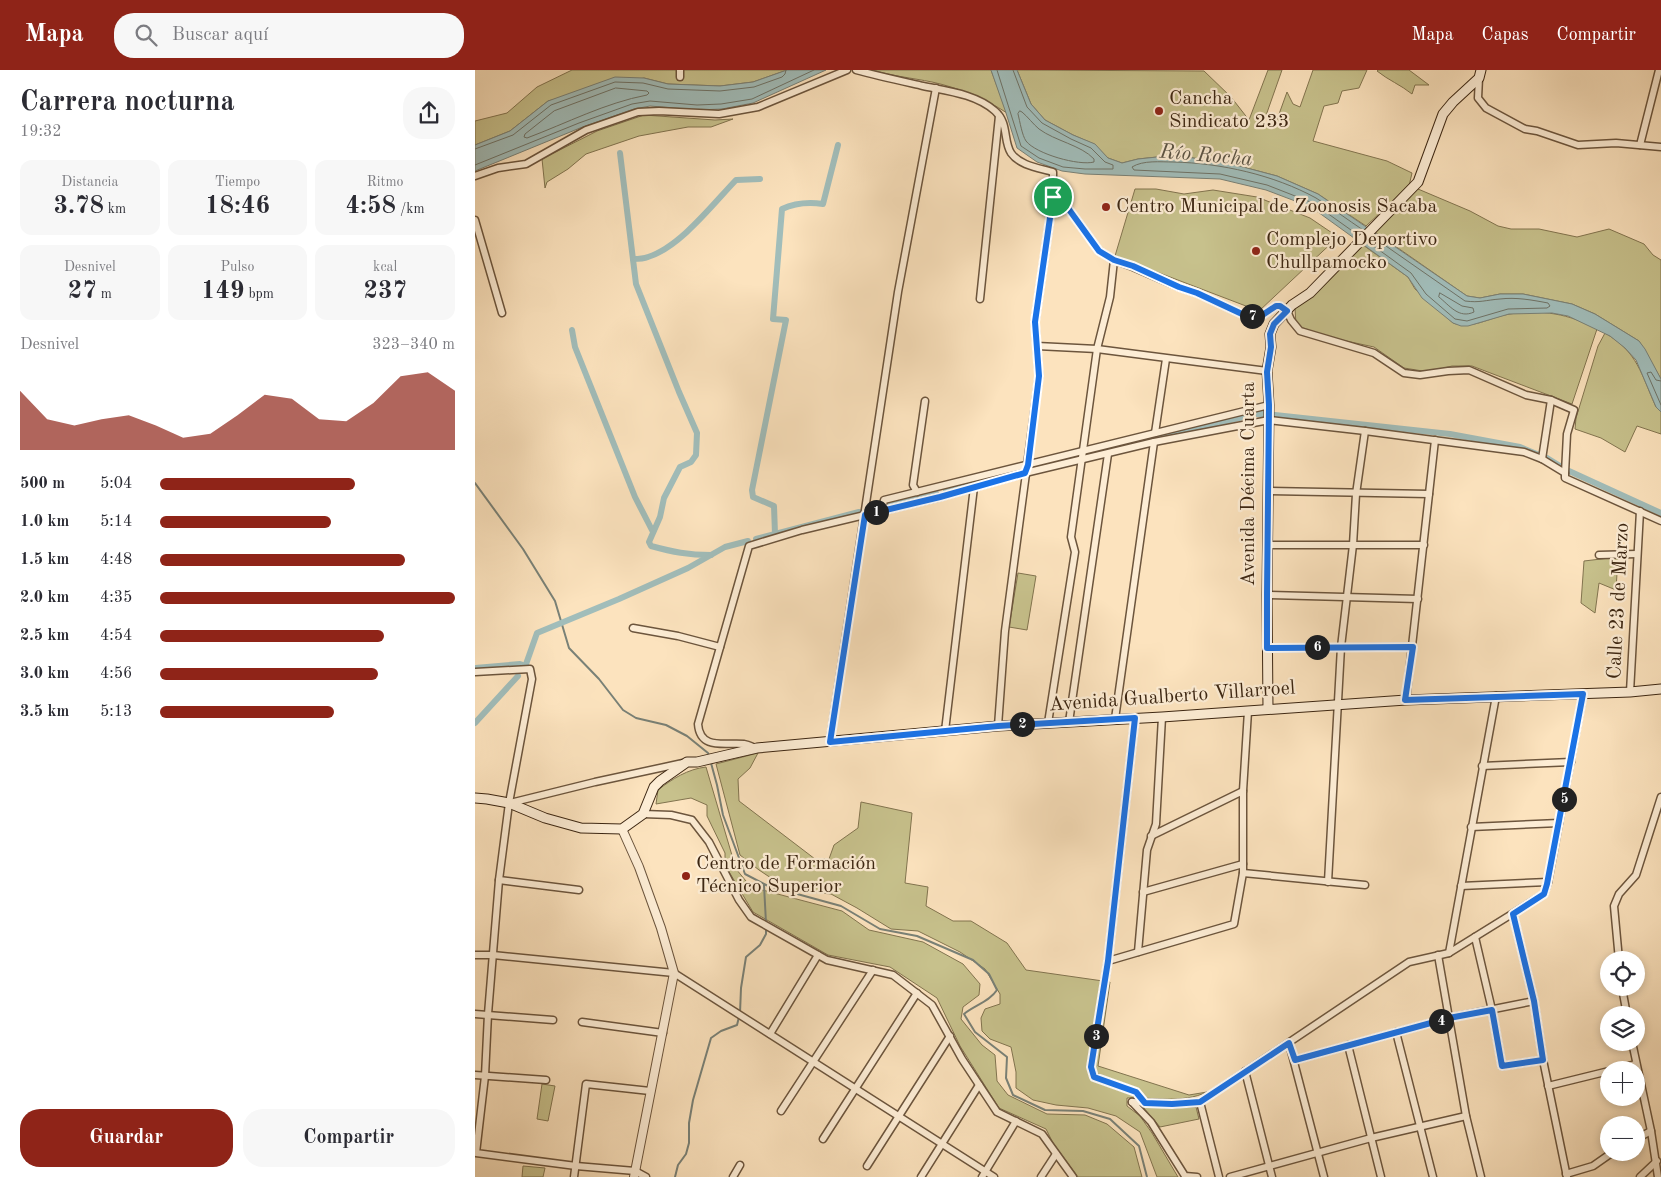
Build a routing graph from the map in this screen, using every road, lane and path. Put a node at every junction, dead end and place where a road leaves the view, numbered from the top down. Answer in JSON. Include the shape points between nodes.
{"nodes":[{"id":1,"x":847,"y":70,"type":"edge"},
{"id":2,"x":856,"y":70,"type":"edge"},
{"id":3,"x":1659,"y":70,"type":"edge"},
{"id":4,"x":1480,"y":74,"type":"edge"},
{"id":5,"x":936,"y":88,"type":"junction"},
{"id":6,"x":999,"y":116,"type":"junction"},
{"id":7,"x":1640,"y":145,"type":"junction"},
{"id":8,"x":1661,"y":147,"type":"edge"},
{"id":9,"x":475,"y":176,"type":"edge"},
{"id":10,"x":1053,"y":197,"type":"junction"},
{"id":11,"x":475,"y":220,"type":"edge"},
{"id":12,"x":1114,"y":260,"type":"junction"},
{"id":13,"x":980,"y":299,"type":"dead end"},
{"id":14,"x":1287,"y":311,"type":"junction"},
{"id":15,"x":502,"y":313,"type":"dead end"},
{"id":16,"x":1037,"y":346,"type":"junction"},
{"id":17,"x":1097,"y":349,"type":"junction"},
{"id":18,"x":1166,"y":359,"type":"junction"},
{"id":19,"x":1267,"y":372,"type":"junction"},
{"id":20,"x":1551,"y":400,"type":"junction"},
{"id":21,"x":925,"y":401,"type":"dead end"},
{"id":22,"x":1269,"y":405,"type":"junction"},
{"id":23,"x":1269,"y":420,"type":"junction"},
{"id":24,"x":1365,"y":430,"type":"junction"},
{"id":25,"x":1155,"y":433,"type":"junction"},
{"id":26,"x":1435,"y":440,"type":"junction"},
{"id":27,"x":1154,"y":442,"type":"junction"},
{"id":28,"x":1083,"y":452,"type":"junction"},
{"id":29,"x":1108,"y":454,"type":"junction"},
{"id":30,"x":1542,"y":459,"type":"junction"},
{"id":31,"x":1082,"y":460,"type":"junction"},
{"id":32,"x":1028,"y":465,"type":"junction"},
{"id":33,"x":1025,"y":473,"type":"junction"},
{"id":34,"x":1565,"y":473,"type":"junction"},
{"id":35,"x":973,"y":487,"type":"junction"},
{"id":36,"x":1268,"y":491,"type":"junction"},
{"id":37,"x":917,"y":492,"type":"junction"},
{"id":38,"x":1356,"y":494,"type":"junction"},
{"id":39,"x":1429,"y":494,"type":"junction"},
{"id":40,"x":882,"y":511,"type":"junction"},
{"id":41,"x":1640,"y":511,"type":"junction"},
{"id":42,"x":865,"y":515,"type":"junction"},
{"id":43,"x":1661,"y":521,"type":"edge"},
{"id":44,"x":1267,"y":545,"type":"junction"},
{"id":45,"x":1353,"y":545,"type":"junction"},
{"id":46,"x":1424,"y":545,"type":"junction"},
{"id":47,"x":1637,"y":554,"type":"junction"},
{"id":48,"x":1599,"y":555,"type":"dead end"},
{"id":49,"x":1267,"y":595,"type":"junction"},
{"id":50,"x":1347,"y":597,"type":"junction"},
{"id":51,"x":1418,"y":599,"type":"junction"},
{"id":52,"x":633,"y":628,"type":"dead end"},
{"id":53,"x":720,"y":647,"type":"junction"},
{"id":54,"x":1341,"y":647,"type":"junction"},
{"id":55,"x":1413,"y":647,"type":"junction"},
{"id":56,"x":1267,"y":648,"type":"junction"},
{"id":57,"x":475,"y":672,"type":"edge"},
{"id":58,"x":1661,"y":689,"type":"edge"},
{"id":59,"x":1650,"y":691,"type":"junction"},
{"id":60,"x":1631,"y":692,"type":"junction"},
{"id":61,"x":1583,"y":694,"type":"junction"},
{"id":62,"x":1661,"y":694,"type":"edge"},
{"id":63,"x":1496,"y":696,"type":"junction"},
{"id":64,"x":1405,"y":700,"type":"junction"},
{"id":65,"x":1337,"y":704,"type":"junction"},
{"id":66,"x":1269,"y":709,"type":"junction"},
{"id":67,"x":1248,"y":712,"type":"junction"},
{"id":68,"x":1161,"y":717,"type":"junction"},
{"id":69,"x":1135,"y":718,"type":"junction"},
{"id":70,"x":1115,"y":719,"type":"junction"},
{"id":71,"x":1069,"y":722,"type":"junction"},
{"id":72,"x":1049,"y":723,"type":"junction"},
{"id":73,"x":998,"y":726,"type":"junction"},
{"id":74,"x":945,"y":731,"type":"junction"},
{"id":75,"x":830,"y":742,"type":"junction"},
{"id":76,"x":757,"y":748,"type":"junction"},
{"id":77,"x":687,"y":762,"type":"junction"},
{"id":78,"x":1571,"y":762,"type":"junction"},
{"id":79,"x":1482,"y":766,"type":"junction"},
{"id":80,"x":1243,"y":791,"type":"junction"},
{"id":81,"x":1661,"y":797,"type":"edge"},
{"id":82,"x":475,"y":798,"type":"edge"},
{"id":83,"x":509,"y":803,"type":"junction"},
{"id":84,"x":643,"y":814,"type":"junction"},
{"id":85,"x":1658,"y":817,"type":"edge"},
{"id":86,"x":1559,"y":823,"type":"junction"},
{"id":87,"x":1471,"y":827,"type":"junction"},
{"id":88,"x":622,"y":829,"type":"junction"},
{"id":89,"x":1151,"y":836,"type":"junction"},
{"id":90,"x":1243,"y":864,"type":"junction"},
{"id":91,"x":1243,"y":873,"type":"junction"},
{"id":92,"x":499,"y":880,"type":"junction"},
{"id":93,"x":1328,"y":882,"type":"junction"},
{"id":94,"x":1548,"y":882,"type":"junction"},
{"id":95,"x":1365,"y":885,"type":"dead end"},
{"id":96,"x":1461,"y":886,"type":"junction"},
{"id":97,"x":579,"y":890,"type":"dead end"},
{"id":98,"x":1143,"y":892,"type":"junction"},
{"id":99,"x":1513,"y":914,"type":"junction"},
{"id":100,"x":1475,"y":937,"type":"junction"},
{"id":101,"x":1618,"y":951,"type":"edge"},
{"id":102,"x":1138,"y":952,"type":"junction"},
{"id":103,"x":1449,"y":953,"type":"junction"},
{"id":104,"x":475,"y":955,"type":"edge"},
{"id":105,"x":493,"y":955,"type":"junction"},
{"id":106,"x":819,"y":955,"type":"junction"},
{"id":107,"x":1438,"y":955,"type":"junction"},
{"id":108,"x":1108,"y":961,"type":"junction"},
{"id":109,"x":873,"y":970,"type":"junction"},
{"id":110,"x":674,"y":973,"type":"junction"},
{"id":111,"x":917,"y":993,"type":"junction"},
{"id":112,"x":1534,"y":1001,"type":"junction"},
{"id":113,"x":1492,"y":1010,"type":"junction"},
{"id":114,"x":475,"y":1014,"type":"edge"},
{"id":115,"x":488,"y":1014,"type":"junction"},
{"id":116,"x":1449,"y":1018,"type":"junction"},
{"id":117,"x":553,"y":1020,"type":"dead end"},
{"id":118,"x":582,"y":1022,"type":"dead end"},
{"id":119,"x":1396,"y":1032,"type":"junction"},
{"id":120,"x":663,"y":1033,"type":"junction"},
{"id":121,"x":770,"y":1034,"type":"junction"},
{"id":122,"x":949,"y":1036,"type":"junction"},
{"id":123,"x":1289,"y":1043,"type":"junction"},
{"id":124,"x":1348,"y":1045,"type":"junction"},
{"id":125,"x":1295,"y":1060,"type":"junction"},
{"id":126,"x":1543,"y":1060,"type":"junction"},
{"id":127,"x":814,"y":1062,"type":"junction"},
{"id":128,"x":1245,"y":1071,"type":"junction"},
{"id":129,"x":1600,"y":1073,"type":"edge"},
{"id":130,"x":475,"y":1075,"type":"edge"},
{"id":131,"x":485,"y":1076,"type":"junction"},
{"id":132,"x":546,"y":1080,"type":"dead end"},
{"id":133,"x":979,"y":1085,"type":"junction"},
{"id":134,"x":1548,"y":1086,"type":"junction"},
{"id":135,"x":856,"y":1089,"type":"junction"},
{"id":136,"x":650,"y":1091,"type":"junction"},
{"id":137,"x":1200,"y":1102,"type":"junction"},
{"id":138,"x":1145,"y":1103,"type":"junction"},
{"id":139,"x":1645,"y":1104,"type":"edge"},
{"id":140,"x":781,"y":1111,"type":"dead end"},
{"id":141,"x":899,"y":1116,"type":"junction"},
{"id":142,"x":1466,"y":1116,"type":"junction"},
{"id":143,"x":1016,"y":1122,"type":"junction"},
{"id":144,"x":1420,"y":1126,"type":"junction"},
{"id":145,"x":1651,"y":1131,"type":"junction"},
{"id":146,"x":1645,"y":1134,"type":"edge"},
{"id":147,"x":1371,"y":1138,"type":"junction"},
{"id":148,"x":823,"y":1139,"type":"dead end"},
{"id":149,"x":942,"y":1144,"type":"junction"},
{"id":150,"x":1318,"y":1153,"type":"junction"},
{"id":151,"x":1056,"y":1154,"type":"junction"},
{"id":152,"x":1600,"y":1161,"type":"edge"},
{"id":153,"x":1657,"y":1161,"type":"junction"},
{"id":154,"x":740,"y":1165,"type":"dead end"},
{"id":155,"x":576,"y":1166,"type":"junction"},
{"id":156,"x":867,"y":1166,"type":"dead end"},
{"id":157,"x":1269,"y":1167,"type":"junction"},
{"id":158,"x":1659,"y":1168,"type":"edge"},
{"id":159,"x":635,"y":1174,"type":"edge"},
{"id":160,"x":983,"y":1174,"type":"edge"},
{"id":161,"x":1566,"y":1175,"type":"edge"},
{"id":162,"x":574,"y":1177,"type":"edge"},
{"id":163,"x":646,"y":1177,"type":"edge"},
{"id":164,"x":733,"y":1177,"type":"edge"},
{"id":165,"x":921,"y":1177,"type":"edge"},
{"id":166,"x":994,"y":1177,"type":"edge"},
{"id":167,"x":1041,"y":1177,"type":"edge"},
{"id":168,"x":1073,"y":1177,"type":"edge"},
{"id":169,"x":1197,"y":1177,"type":"edge"},
{"id":170,"x":1219,"y":1177,"type":"edge"},
{"id":171,"x":1230,"y":1177,"type":"edge"},
{"id":172,"x":1272,"y":1177,"type":"edge"},
{"id":173,"x":1324,"y":1177,"type":"edge"},
{"id":174,"x":1381,"y":1177,"type":"edge"},
{"id":175,"x":1433,"y":1177,"type":"edge"},
{"id":176,"x":1481,"y":1177,"type":"edge"},
{"id":177,"x":1640,"y":1177,"type":"edge"},
{"id":178,"x":1658,"y":1177,"type":"edge"}],
"edges":[{"from":1,"to":9,"type":"street","via":[[758,107],[719,114],[638,112],[586,130],[526,164],[498,168]]},
{"from":2,"to":5,"type":"street"},
{"from":3,"to":7,"type":"street"},
{"from":4,"to":7,"type":"street","via":[[1478,98],[1486,108],[1525,129],[1578,145]]},
{"from":4,"to":14,"type":"main road","name":"Avenida Décima Cuarta","via":[[1443,114],[1418,182],[1405,198],[1310,293]]},
{"from":5,"to":6,"type":"street","via":[[977,100]]},
{"from":5,"to":42,"type":"street","via":[[898,292]]},
{"from":6,"to":10,"type":"street","via":[[1003,119],[1011,153],[1028,165],[1053,172]]},
{"from":6,"to":13,"type":"street"},
{"from":7,"to":8,"type":"street"},
{"from":10,"to":12,"type":"street","via":[[1065,204],[1099,251]]},
{"from":10,"to":16,"type":"street","via":[[1035,322]]},
{"from":11,"to":15,"type":"street"},
{"from":12,"to":14,"type":"street","via":[[1242,314],[1258,318],[1276,306]]},
{"from":12,"to":17,"type":"street","via":[[1110,298]]},
{"from":14,"to":19,"type":"main road","name":"Avenida Décima Cuarta","via":[[1274,324],[1270,334]]},
{"from":14,"to":20,"type":"street","via":[[1300,331],[1374,353],[1404,372],[1420,375],[1469,370],[1526,394]]},
{"from":16,"to":17,"type":"street"},
{"from":16,"to":32,"type":"street","via":[[1039,376]]},
{"from":17,"to":18,"type":"street"},
{"from":17,"to":28,"type":"street"},
{"from":18,"to":19,"type":"street"},
{"from":18,"to":25,"type":"street"},
{"from":19,"to":22,"type":"main road","name":"Avenida Décima Cuarta"},
{"from":20,"to":30,"type":"street"},
{"from":20,"to":34,"type":"street","via":[[1574,410],[1567,434]]},
{"from":21,"to":37,"type":"street","via":[[913,485]]},
{"from":22,"to":23,"type":"main road","name":"Avenida Décima Cuarta"},
{"from":22,"to":25,"type":"street"},
{"from":23,"to":24,"type":"street"},
{"from":23,"to":27,"type":"street"},
{"from":23,"to":36,"type":"main road","name":"Avenida Décima Cuarta"},
{"from":24,"to":26,"type":"street"},
{"from":24,"to":38,"type":"street"},
{"from":25,"to":28,"type":"street"},
{"from":26,"to":30,"type":"street","via":[[1524,452]]},
{"from":26,"to":39,"type":"street"},
{"from":27,"to":29,"type":"street"},
{"from":27,"to":70,"type":"street"},
{"from":28,"to":31,"type":"street"},
{"from":28,"to":32,"type":"street"},
{"from":29,"to":31,"type":"street"},
{"from":29,"to":71,"type":"street"},
{"from":30,"to":34,"type":"street"},
{"from":31,"to":33,"type":"street"},
{"from":31,"to":72,"type":"street","via":[[1071,537],[1075,552]]},
{"from":32,"to":33,"type":"street"},
{"from":32,"to":37,"type":"street"},
{"from":33,"to":35,"type":"street"},
{"from":33,"to":73,"type":"street","via":[[1005,631]]},
{"from":34,"to":41,"type":"street","via":[[1565,478]]},
{"from":35,"to":40,"type":"street"},
{"from":35,"to":74,"type":"street"},
{"from":36,"to":38,"type":"street"},
{"from":36,"to":44,"type":"main road","name":"Avenida Décima Cuarta"},
{"from":37,"to":40,"type":"street","via":[[884,500]]},
{"from":38,"to":39,"type":"street"},
{"from":38,"to":45,"type":"street"},
{"from":39,"to":46,"type":"street"},
{"from":40,"to":42,"type":"street"},
{"from":41,"to":43,"type":"street"},
{"from":41,"to":47,"type":"street","name":"Calle 23 de Marzo"},
{"from":42,"to":53,"type":"street","via":[[749,546]]},
{"from":42,"to":75,"type":"street"},
{"from":44,"to":45,"type":"street"},
{"from":44,"to":49,"type":"main road","name":"Avenida Décima Cuarta"},
{"from":45,"to":46,"type":"street"},
{"from":45,"to":50,"type":"street"},
{"from":46,"to":51,"type":"street"},
{"from":47,"to":48,"type":"street"},
{"from":47,"to":60,"type":"street","name":"Calle 23 de Marzo"},
{"from":49,"to":50,"type":"street"},
{"from":49,"to":56,"type":"main road","name":"Avenida Décima Cuarta"},
{"from":50,"to":51,"type":"street"},
{"from":50,"to":54,"type":"street"},
{"from":51,"to":55,"type":"street"},
{"from":52,"to":53,"type":"street"},
{"from":53,"to":76,"type":"street","via":[[698,730],[705,741],[711,743],[745,744]]},
{"from":54,"to":55,"type":"street"},
{"from":54,"to":56,"type":"street"},
{"from":54,"to":65,"type":"street"},
{"from":55,"to":64,"type":"street"},
{"from":56,"to":66,"type":"main road","name":"Avenida Décima Cuarta"},
{"from":57,"to":83,"type":"street","via":[[531,668],[531,686]]},
{"from":58,"to":59,"type":"main road","name":"Avenida Gualberto Villarroel"},
{"from":59,"to":60,"type":"main road","name":"Avenida Gualberto Villarroel"},
{"from":59,"to":62,"type":"main road","name":"Avenida Gualberto Villarroel"},
{"from":60,"to":61,"type":"main road","name":"Avenida Gualberto Villarroel"},
{"from":61,"to":63,"type":"main road","name":"Avenida Gualberto Villarroel"},
{"from":61,"to":78,"type":"street"},
{"from":63,"to":64,"type":"main road","name":"Avenida Gualberto Villarroel"},
{"from":63,"to":79,"type":"street"},
{"from":64,"to":65,"type":"main road","name":"Avenida Gualberto Villarroel"},
{"from":65,"to":66,"type":"main road","name":"Avenida Gualberto Villarroel"},
{"from":65,"to":93,"type":"street"},
{"from":66,"to":67,"type":"main road","name":"Avenida Gualberto Villarroel"},
{"from":67,"to":68,"type":"main road","name":"Avenida Gualberto Villarroel"},
{"from":67,"to":80,"type":"street"},
{"from":68,"to":69,"type":"main road","name":"Avenida Gualberto Villarroel"},
{"from":68,"to":89,"type":"street","via":[[1156,824]]},
{"from":69,"to":70,"type":"main road","name":"Avenida Gualberto Villarroel"},
{"from":69,"to":108,"type":"street"},
{"from":70,"to":71,"type":"main road","name":"Avenida Gualberto Villarroel"},
{"from":71,"to":72,"type":"main road","name":"Avenida Gualberto Villarroel"},
{"from":72,"to":73,"type":"main road","name":"Avenida Gualberto Villarroel"},
{"from":73,"to":74,"type":"main road","name":"Avenida Gualberto Villarroel"},
{"from":74,"to":75,"type":"main road","name":"Avenida Gualberto Villarroel"},
{"from":75,"to":76,"type":"main road","name":"Avenida Gualberto Villarroel"},
{"from":76,"to":77,"type":"main road","name":"Avenida Gualberto Villarroel"},
{"from":77,"to":83,"type":"street"},
{"from":77,"to":84,"type":"main road","via":[[654,787]]},
{"from":78,"to":79,"type":"street"},
{"from":78,"to":86,"type":"street"},
{"from":79,"to":87,"type":"street"},
{"from":80,"to":89,"type":"street"},
{"from":80,"to":90,"type":"street"},
{"from":81,"to":85,"type":"street"},
{"from":82,"to":83,"type":"main road"},
{"from":83,"to":88,"type":"main road","via":[[581,828]]},
{"from":83,"to":92,"type":"street"},
{"from":84,"to":88,"type":"main road"},
{"from":84,"to":106,"type":"street","via":[[692,820],[709,842],[751,917]]},
{"from":85,"to":101,"type":"street","via":[[1636,875],[1619,894],[1614,906]]},
{"from":86,"to":87,"type":"street"},
{"from":86,"to":94,"type":"street"},
{"from":87,"to":96,"type":"street"},
{"from":88,"to":110,"type":"street","via":[[661,928]]},
{"from":89,"to":98,"type":"street"},
{"from":90,"to":91,"type":"street"},
{"from":90,"to":98,"type":"street"},
{"from":91,"to":93,"type":"street"},
{"from":91,"to":102,"type":"street","via":[[1234,924]]},
{"from":92,"to":97,"type":"street"},
{"from":92,"to":105,"type":"street"},
{"from":93,"to":95,"type":"street"},
{"from":94,"to":96,"type":"street"},
{"from":94,"to":99,"type":"street","via":[[1544,894]]},
{"from":96,"to":103,"type":"street"},
{"from":98,"to":102,"type":"street"},
{"from":99,"to":100,"type":"street"},
{"from":99,"to":112,"type":"street"},
{"from":100,"to":103,"type":"street"},
{"from":100,"to":113,"type":"street"},
{"from":102,"to":108,"type":"street"},
{"from":103,"to":107,"type":"street"},
{"from":104,"to":105,"type":"street"},
{"from":105,"to":110,"type":"street"},
{"from":105,"to":115,"type":"street"},
{"from":106,"to":109,"type":"street","via":[[827,960]]},
{"from":106,"to":121,"type":"street"},
{"from":107,"to":116,"type":"street"},
{"from":107,"to":123,"type":"street","via":[[1409,962]]},
{"from":108,"to":138,"type":"street","via":[[1091,1067],[1094,1077],[1136,1092]]},
{"from":109,"to":111,"type":"street","via":[[893,975]]},
{"from":109,"to":127,"type":"street"},
{"from":110,"to":120,"type":"street"},
{"from":110,"to":121,"type":"street"},
{"from":111,"to":122,"type":"street","via":[[932,1005]]},
{"from":111,"to":135,"type":"street"},
{"from":112,"to":113,"type":"street"},
{"from":112,"to":126,"type":"street"},
{"from":113,"to":116,"type":"street"},
{"from":113,"to":126,"type":"street","via":[[1502,1066]]},
{"from":114,"to":115,"type":"street"},
{"from":115,"to":117,"type":"street"},
{"from":115,"to":131,"type":"street"},
{"from":116,"to":119,"type":"street"},
{"from":116,"to":142,"type":"street"},
{"from":118,"to":120,"type":"street"},
{"from":119,"to":124,"type":"street"},
{"from":119,"to":144,"type":"street"},
{"from":120,"to":136,"type":"street"},
{"from":121,"to":127,"type":"street"},
{"from":122,"to":133,"type":"street"},
{"from":122,"to":141,"type":"street"},
{"from":123,"to":125,"type":"street"},
{"from":123,"to":128,"type":"street"},
{"from":124,"to":125,"type":"street"},
{"from":124,"to":147,"type":"street"},
{"from":125,"to":150,"type":"street"},
{"from":126,"to":134,"type":"street"},
{"from":127,"to":135,"type":"street"},
{"from":127,"to":140,"type":"street"},
{"from":128,"to":137,"type":"street"},
{"from":128,"to":157,"type":"street"},
{"from":129,"to":134,"type":"street"},
{"from":130,"to":131,"type":"street"},
{"from":131,"to":132,"type":"street"},
{"from":131,"to":155,"type":"street","via":[[476,1153]]},
{"from":133,"to":143,"type":"street","via":[[997,1112]]},
{"from":133,"to":149,"type":"street"},
{"from":134,"to":161,"type":"street"},
{"from":135,"to":141,"type":"street"},
{"from":135,"to":148,"type":"street"},
{"from":136,"to":155,"type":"street","via":[[586,1084]]},
{"from":136,"to":159,"type":"street"},
{"from":137,"to":138,"type":"street"},
{"from":137,"to":170,"type":"street"},
{"from":138,"to":169,"type":"street","via":[[1132,1102],[1151,1122],[1185,1176]]},
{"from":139,"to":145,"type":"street"},
{"from":141,"to":149,"type":"street"},
{"from":141,"to":156,"type":"street"},
{"from":142,"to":144,"type":"street"},
{"from":142,"to":176,"type":"street"},
{"from":143,"to":151,"type":"street","via":[[1042,1134]]},
{"from":143,"to":160,"type":"street"},
{"from":144,"to":147,"type":"street"},
{"from":144,"to":175,"type":"street"},
{"from":145,"to":146,"type":"street"},
{"from":145,"to":153,"type":"street"},
{"from":147,"to":150,"type":"street"},
{"from":147,"to":174,"type":"street"},
{"from":149,"to":160,"type":"street"},
{"from":149,"to":165,"type":"street"},
{"from":150,"to":157,"type":"street"},
{"from":150,"to":173,"type":"street"},
{"from":151,"to":167,"type":"street"},
{"from":151,"to":168,"type":"street"},
{"from":152,"to":161,"type":"street"},
{"from":153,"to":158,"type":"street"},
{"from":153,"to":177,"type":"street"},
{"from":154,"to":164,"type":"street"},
{"from":155,"to":159,"type":"street"},
{"from":155,"to":162,"type":"street"},
{"from":157,"to":171,"type":"street"},
{"from":157,"to":172,"type":"street"},
{"from":158,"to":178,"type":"street"},
{"from":159,"to":163,"type":"street"},
{"from":160,"to":166,"type":"street"}]}
